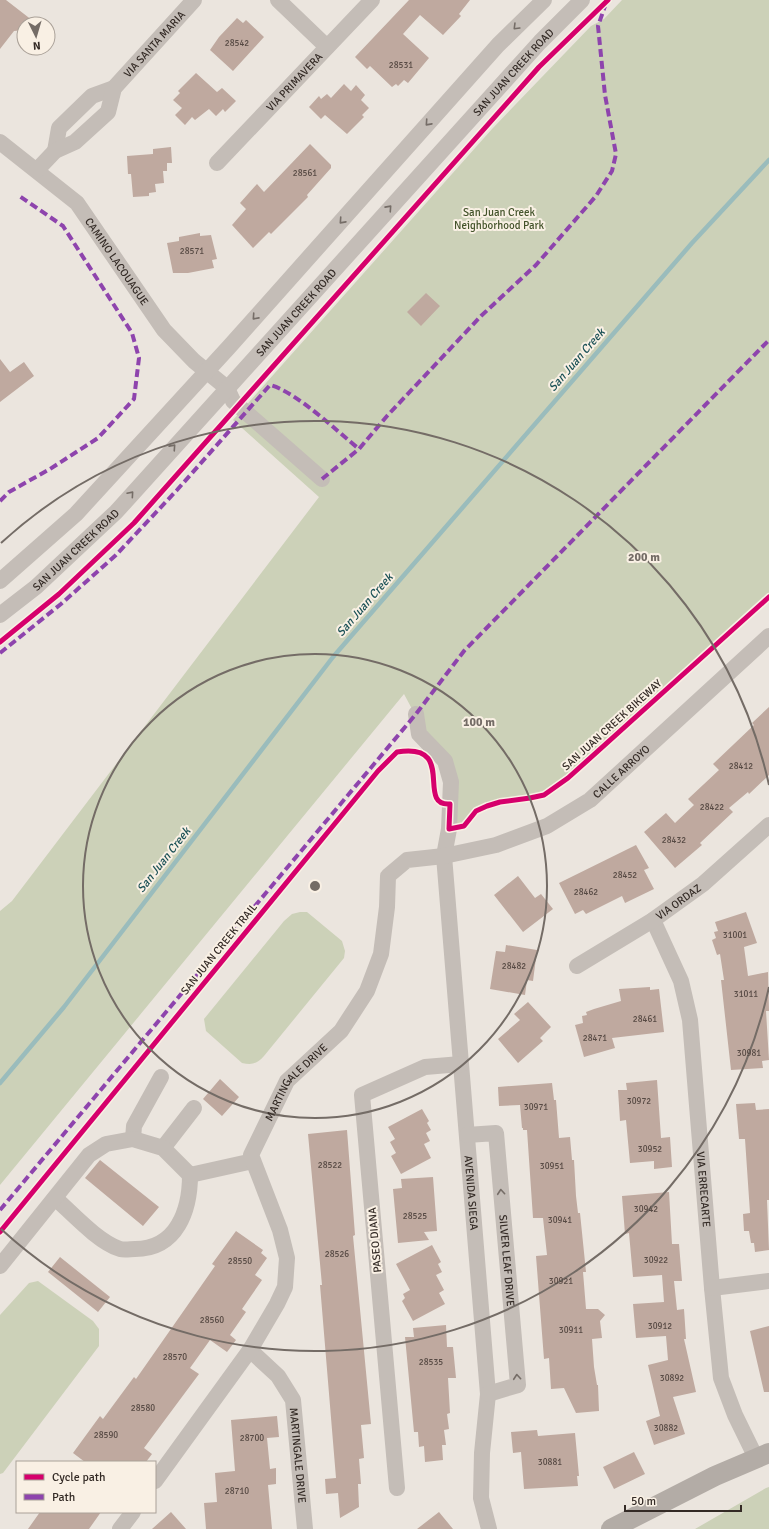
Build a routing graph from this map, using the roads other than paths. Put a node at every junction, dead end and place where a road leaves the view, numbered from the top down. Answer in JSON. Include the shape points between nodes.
{"nodes":[{"id":1,"x":194,"y":0,"type":"edge"},
{"id":2,"x":278,"y":0,"type":"edge"},
{"id":3,"x":372,"y":0,"type":"edge"},
{"id":4,"x":544,"y":0,"type":"edge"},
{"id":5,"x":582,"y":0,"type":"edge"},
{"id":6,"x":327,"y":47,"type":"junction"},
{"id":7,"x":114,"y":88,"type":"junction"},
{"id":8,"x":77,"y":111,"type":"junction"},
{"id":9,"x":91,"y":127,"type":"junction"},
{"id":10,"x":0,"y":142,"type":"edge"},
{"id":11,"x":55,"y":151,"type":"junction"},
{"id":12,"x":217,"y":163,"type":"dead end"},
{"id":13,"x":37,"y":170,"type":"junction"},
{"id":14,"x":207,"y":371,"type":"junction"},
{"id":15,"x":227,"y":388,"type":"junction"},
{"id":16,"x":322,"y":479,"type":"dead end"},
{"id":17,"x":0,"y":581,"type":"edge"},
{"id":18,"x":0,"y":615,"type":"edge"},
{"id":19,"x":769,"y":636,"type":"edge"},
{"id":20,"x":416,"y":714,"type":"dead end"},
{"id":21,"x":769,"y":825,"type":"edge"},
{"id":22,"x":444,"y":856,"type":"junction"},
{"id":23,"x":652,"y":920,"type":"junction"},
{"id":24,"x":577,"y":966,"type":"dead end"},
{"id":25,"x":461,"y":1064,"type":"junction"},
{"id":26,"x":162,"y":1077,"type":"dead end"},
{"id":27,"x":194,"y":1108,"type":"dead end"},
{"id":28,"x":467,"y":1135,"type":"junction"},
{"id":29,"x":133,"y":1139,"type":"junction"},
{"id":30,"x":163,"y":1148,"type":"junction"},
{"id":31,"x":253,"y":1161,"type":"junction"},
{"id":32,"x":190,"y":1175,"type":"junction"},
{"id":33,"x":55,"y":1198,"type":"junction"},
{"id":34,"x":0,"y":1266,"type":"edge"},
{"id":35,"x":769,"y":1281,"type":"edge"},
{"id":36,"x":712,"y":1288,"type":"junction"},
{"id":37,"x":250,"y":1350,"type":"junction"},
{"id":38,"x":488,"y":1394,"type":"junction"},
{"id":39,"x":762,"y":1455,"type":"edge"},
{"id":40,"x":156,"y":1480,"type":"edge"},
{"id":41,"x":397,"y":1488,"type":"dead end"},
{"id":42,"x":132,"y":1513,"type":"edge"},
{"id":43,"x":120,"y":1529,"type":"edge"},
{"id":44,"x":305,"y":1529,"type":"edge"},
{"id":45,"x":489,"y":1529,"type":"edge"},
{"id":46,"x":611,"y":1529,"type":"edge"}],
"edges":[{"from":1,"to":7,"type":"street","name":"VIA SANTA MARIA"},
{"from":2,"to":6,"type":"street"},
{"from":3,"to":6,"type":"street","name":"VIA PRIMAVERA"},
{"from":4,"to":14,"type":"street","one_way":true,"via":[[498,45]]},
{"from":15,"to":5,"type":"street","name":"SAN JUAN CREEK ROAD","one_way":true,"via":[[540,42]]},
{"from":6,"to":12,"type":"street","name":"VIA PRIMAVERA"},
{"from":7,"to":8,"type":"street","name":"VIA SANTA MARIA","via":[[92,96]]},
{"from":7,"to":9,"type":"street","name":"VIA SANTA MARIA","via":[[108,112]]},
{"from":8,"to":9,"type":"street"},
{"from":8,"to":11,"type":"street","name":"VIA SANTA MARIA","via":[[59,128]]},
{"from":9,"to":11,"type":"street","name":"VIA SANTA MARIA","via":[[74,142]]},
{"from":10,"to":13,"type":"street","name":"CAMINO LACOUAGUE"},
{"from":11,"to":13,"type":"street","name":"VIA SANTA MARIA"},
{"from":13,"to":14,"type":"street","name":"CAMINO LACOUAGUE","via":[[77,203],[164,330]]},
{"from":14,"to":15,"type":"street","name":"CAMINO LACOUAGUE"},
{"from":14,"to":17,"type":"street","via":[[76,514]]},
{"from":15,"to":16,"type":"street","name":"CAMINO LACOUAGUE","via":[[233,401]]},
{"from":18,"to":15,"type":"street","name":"SAN JUAN CREEK ROAD","one_way":true,"via":[[36,587],[116,512]]},
{"from":19,"to":22,"type":"street","name":"CALLE ARROYO","via":[[590,800],[547,826],[496,845]]},
{"from":20,"to":22,"type":"street","name":"AVENIDA SIEGA","via":[[419,734],[445,761],[451,782]]},
{"from":21,"to":23,"type":"street","name":"VIA ORDAZ","via":[[703,884]]},
{"from":22,"to":25,"type":"street","name":"AVENIDA SIEGA"},
{"from":22,"to":31,"type":"street","name":"MARTINGALE DRIVE","via":[[407,860],[388,876],[381,954],[367,991],[341,1031],[286,1081],[251,1155]]},
{"from":23,"to":24,"type":"street","name":"VIA ORDAZ"},
{"from":23,"to":36,"type":"street","name":"VIA ERRECARTE","via":[[681,981],[690,1020]]},
{"from":25,"to":28,"type":"street","name":"AVENIDA SIEGA"},
{"from":25,"to":41,"type":"street","name":"PASEO DIANA","via":[[425,1068],[362,1095]]},
{"from":26,"to":29,"type":"street","via":[[134,1126]]},
{"from":27,"to":30,"type":"street"},
{"from":28,"to":38,"type":"street","name":"AVENIDA SIEGA"},
{"from":38,"to":28,"type":"street","name":"SILVER LEAF DRIVE","one_way":true,"via":[[518,1385],[496,1134]]},
{"from":29,"to":30,"type":"street"},
{"from":29,"to":33,"type":"street","via":[[106,1144],[89,1155]]},
{"from":30,"to":32,"type":"street"},
{"from":31,"to":32,"type":"street"},
{"from":31,"to":37,"type":"street","via":[[280,1230],[287,1258],[285,1287]]},
{"from":32,"to":33,"type":"street","via":[[190,1195],[182,1221],[166,1240],[145,1249],[121,1249],[101,1239]]},
{"from":33,"to":34,"type":"street"},
{"from":35,"to":36,"type":"street"},
{"from":36,"to":39,"type":"street","name":"VIA ERRECARTE","via":[[721,1378],[734,1415]]},
{"from":37,"to":40,"type":"street"},
{"from":37,"to":44,"type":"street","name":"MARTINGALE DRIVE","via":[[278,1376],[292,1400]]},
{"from":38,"to":45,"type":"street","name":"AVENIDA SIEGA","via":[[482,1453],[482,1498]]},
{"from":39,"to":46,"type":"main road","via":[[714,1476]]},
{"from":42,"to":43,"type":"street"}]}
